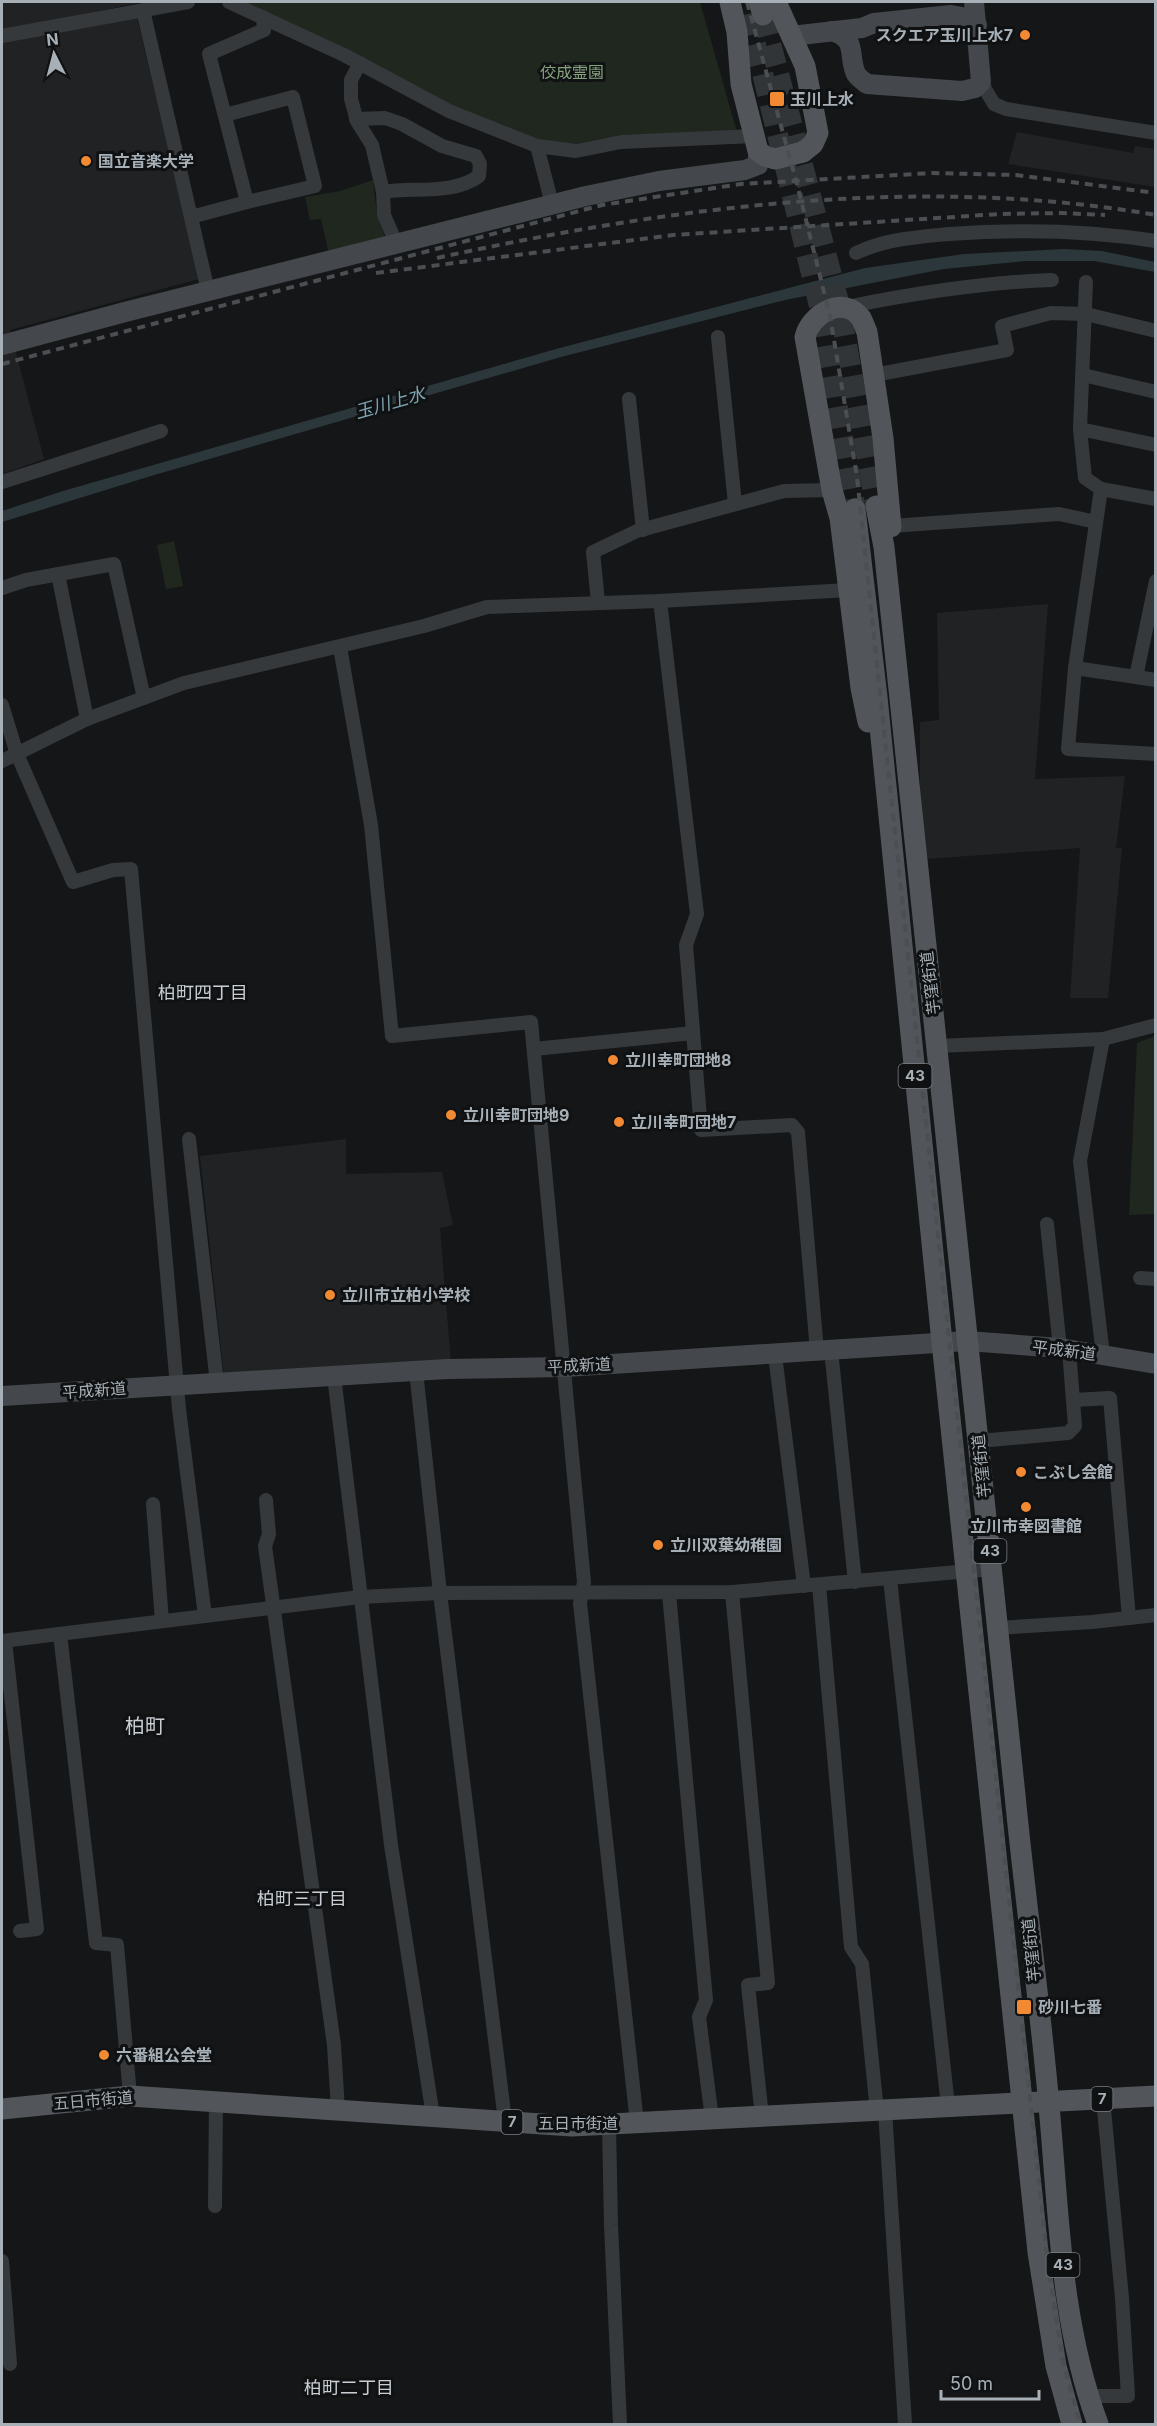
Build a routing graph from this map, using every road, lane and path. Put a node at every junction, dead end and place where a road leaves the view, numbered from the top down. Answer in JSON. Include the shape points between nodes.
{"nodes":[{"id":1,"x":188,"y":2,"type":"edge"},
{"id":2,"x":228,"y":2,"type":"edge"},
{"id":3,"x":730,"y":2,"type":"edge"},
{"id":4,"x":973,"y":2,"type":"edge"},
{"id":5,"x":758,"y":7,"type":"edge"},
{"id":6,"x":143,"y":10,"type":"junction"},
{"id":7,"x":953,"y":15,"type":"junction"},
{"id":8,"x":263,"y":17,"type":"junction"},
{"id":9,"x":976,"y":25,"type":"junction"},
{"id":10,"x":862,"y":28,"type":"junction"},
{"id":11,"x":832,"y":31,"type":"junction"},
{"id":12,"x":2,"y":36,"type":"edge"},
{"id":13,"x":791,"y":36,"type":"junction"},
{"id":14,"x":852,"y":49,"type":"junction"},
{"id":15,"x":360,"y":63,"type":"junction"},
{"id":16,"x":981,"y":82,"type":"junction"},
{"id":17,"x":225,"y":115,"type":"junction"},
{"id":18,"x":357,"y":119,"type":"junction"},
{"id":19,"x":1155,"y":133,"type":"edge"},
{"id":20,"x":756,"y":143,"type":"junction"},
{"id":21,"x":537,"y":146,"type":"junction"},
{"id":22,"x":383,"y":192,"type":"junction"},
{"id":23,"x":247,"y":202,"type":"junction"},
{"id":24,"x":552,"y":204,"type":"junction"},
{"id":25,"x":191,"y":217,"type":"junction"},
{"id":26,"x":1155,"y":241,"type":"edge"},
{"id":27,"x":396,"y":243,"type":"junction"},
{"id":28,"x":856,"y":253,"type":"dead end"},
{"id":29,"x":1052,"y":280,"type":"dead end"},
{"id":30,"x":1086,"y":282,"type":"dead end"},
{"id":31,"x":207,"y":291,"type":"junction"},
{"id":32,"x":856,"y":305,"type":"dead end"},
{"id":33,"x":1086,"y":314,"type":"junction"},
{"id":34,"x":1155,"y":331,"type":"edge"},
{"id":35,"x":718,"y":337,"type":"dead end"},
{"id":36,"x":2,"y":345,"type":"edge"},
{"id":37,"x":874,"y":375,"type":"junction"},
{"id":38,"x":1083,"y":375,"type":"junction"},
{"id":39,"x":1155,"y":392,"type":"edge"},
{"id":40,"x":629,"y":399,"type":"dead end"},
{"id":41,"x":1080,"y":429,"type":"junction"},
{"id":42,"x":161,"y":431,"type":"dead end"},
{"id":43,"x":1155,"y":445,"type":"edge"},
{"id":44,"x":2,"y":482,"type":"edge"},
{"id":45,"x":1101,"y":489,"type":"junction"},
{"id":46,"x":832,"y":490,"type":"junction"},
{"id":47,"x":1155,"y":499,"type":"edge"},
{"id":48,"x":735,"y":504,"type":"junction"},
{"id":49,"x":1096,"y":522,"type":"junction"},
{"id":50,"x":891,"y":526,"type":"junction"},
{"id":51,"x":643,"y":530,"type":"junction"},
{"id":52,"x":58,"y":574,"type":"junction"},
{"id":53,"x":1155,"y":581,"type":"edge"},
{"id":54,"x":2,"y":588,"type":"edge"},
{"id":55,"x":848,"y":590,"type":"junction"},
{"id":56,"x":660,"y":601,"type":"junction"},
{"id":57,"x":598,"y":602,"type":"junction"},
{"id":58,"x":340,"y":647,"type":"junction"},
{"id":59,"x":1075,"y":668,"type":"junction"},
{"id":60,"x":1136,"y":677,"type":"junction"},
{"id":61,"x":1155,"y":680,"type":"edge"},
{"id":62,"x":144,"y":698,"type":"junction"},
{"id":63,"x":2,"y":705,"type":"edge"},
{"id":64,"x":87,"y":719,"type":"junction"},
{"id":65,"x":17,"y":754,"type":"junction"},
{"id":66,"x":1155,"y":754,"type":"edge"},
{"id":67,"x":2,"y":761,"type":"edge"},
{"id":68,"x":909,"y":806,"type":"junction"},
{"id":69,"x":888,"y":811,"type":"junction"},
{"id":70,"x":1155,"y":1025,"type":"edge"},
{"id":71,"x":693,"y":1033,"type":"junction"},
{"id":72,"x":1103,"y":1040,"type":"junction"},
{"id":73,"x":937,"y":1046,"type":"junction"},
{"id":74,"x":534,"y":1049,"type":"junction"},
{"id":75,"x":189,"y":1138,"type":"dead end"},
{"id":76,"x":1047,"y":1224,"type":"dead end"},
{"id":77,"x":1140,"y":1278,"type":"dead end"},
{"id":78,"x":1155,"y":1279,"type":"edge"},
{"id":79,"x":967,"y":1341,"type":"junction"},
{"id":80,"x":942,"y":1342,"type":"junction"},
{"id":81,"x":1065,"y":1349,"type":"junction"},
{"id":82,"x":824,"y":1350,"type":"junction"},
{"id":83,"x":775,"y":1355,"type":"junction"},
{"id":84,"x":1103,"y":1355,"type":"junction"},
{"id":85,"x":1155,"y":1364,"type":"edge"},
{"id":86,"x":565,"y":1367,"type":"junction"},
{"id":87,"x":416,"y":1371,"type":"junction"},
{"id":88,"x":334,"y":1376,"type":"junction"},
{"id":89,"x":218,"y":1383,"type":"junction"},
{"id":90,"x":176,"y":1385,"type":"junction"},
{"id":91,"x":2,"y":1396,"type":"edge"},
{"id":92,"x":1074,"y":1400,"type":"junction"},
{"id":93,"x":978,"y":1441,"type":"junction"},
{"id":94,"x":266,"y":1500,"type":"dead end"},
{"id":95,"x":153,"y":1504,"type":"dead end"},
{"id":96,"x":992,"y":1569,"type":"junction"},
{"id":97,"x":966,"y":1571,"type":"junction"},
{"id":98,"x":890,"y":1579,"type":"junction"},
{"id":99,"x":855,"y":1582,"type":"junction"},
{"id":100,"x":819,"y":1585,"type":"junction"},
{"id":101,"x":804,"y":1586,"type":"junction"},
{"id":102,"x":732,"y":1592,"type":"junction"},
{"id":103,"x":440,"y":1593,"type":"junction"},
{"id":104,"x":669,"y":1593,"type":"junction"},
{"id":105,"x":582,"y":1594,"type":"junction"},
{"id":106,"x":360,"y":1597,"type":"junction"},
{"id":107,"x":273,"y":1608,"type":"junction"},
{"id":108,"x":205,"y":1616,"type":"junction"},
{"id":109,"x":1155,"y":1616,"type":"edge"},
{"id":110,"x":1128,"y":1618,"type":"junction"},
{"id":111,"x":162,"y":1621,"type":"junction"},
{"id":112,"x":998,"y":1629,"type":"junction"},
{"id":113,"x":60,"y":1634,"type":"junction"},
{"id":114,"x":3,"y":1641,"type":"edge"},
{"id":115,"x":20,"y":1931,"type":"dead end"},
{"id":116,"x":130,"y":2096,"type":"junction"},
{"id":117,"x":1155,"y":2096,"type":"edge"},
{"id":118,"x":1102,"y":2099,"type":"junction"},
{"id":119,"x":1049,"y":2101,"type":"junction"},
{"id":120,"x":216,"y":2102,"type":"junction"},
{"id":121,"x":1023,"y":2102,"type":"junction"},
{"id":122,"x":948,"y":2106,"type":"junction"},
{"id":123,"x":2,"y":2109,"type":"edge"},
{"id":124,"x":338,"y":2110,"type":"junction"},
{"id":125,"x":881,"y":2110,"type":"junction"},
{"id":126,"x":433,"y":2116,"type":"junction"},
{"id":127,"x":762,"y":2117,"type":"junction"},
{"id":128,"x":712,"y":2120,"type":"junction"},
{"id":129,"x":505,"y":2121,"type":"junction"},
{"id":130,"x":637,"y":2123,"type":"junction"},
{"id":131,"x":609,"y":2125,"type":"junction"},
{"id":132,"x":215,"y":2206,"type":"dead end"},
{"id":133,"x":2,"y":2261,"type":"edge"},
{"id":134,"x":10,"y":2364,"type":"dead end"},
{"id":135,"x":1088,"y":2396,"type":"junction"},
{"id":136,"x":620,"y":2424,"type":"edge"},
{"id":137,"x":905,"y":2424,"type":"edge"},
{"id":138,"x":1072,"y":2424,"type":"edge"},
{"id":139,"x":1098,"y":2424,"type":"edge"}],
"edges":[{"from":1,"to":6,"type":"street"},
{"from":2,"to":8,"type":"street"},
{"from":3,"to":20,"type":"main road","via":[[741,84]]},
{"from":4,"to":7,"type":"street"},
{"from":4,"to":9,"type":"street"},
{"from":5,"to":13,"type":"main road"},
{"from":6,"to":12,"type":"street"},
{"from":6,"to":25,"type":"street"},
{"from":7,"to":9,"type":"street"},
{"from":7,"to":10,"type":"street","via":[[874,23]]},
{"from":8,"to":15,"type":"street"},
{"from":8,"to":17,"type":"street","via":[[264,30],[209,54]]},
{"from":9,"to":16,"type":"street"},
{"from":10,"to":11,"type":"street"},
{"from":10,"to":14,"type":"street"},
{"from":11,"to":13,"type":"street"},
{"from":11,"to":14,"type":"street","via":[[842,34]]},
{"from":13,"to":20,"type":"main road","via":[[805,66],[819,133],[803,153],[776,159],[765,156]]},
{"from":14,"to":16,"type":"street","via":[[857,75],[867,84],[962,91]]},
{"from":15,"to":18,"type":"street","via":[[351,80]]},
{"from":15,"to":21,"type":"street","via":[[449,111]]},
{"from":16,"to":19,"type":"street","via":[[994,104],[1006,109]]},
{"from":17,"to":23,"type":"street"},
{"from":17,"to":23,"type":"street","via":[[293,97],[315,186]]},
{"from":18,"to":22,"type":"street","via":[[372,145]]},
{"from":18,"to":22,"type":"street","via":[[385,118],[402,124],[442,146],[476,156],[480,164],[479,176],[473,180]]},
{"from":20,"to":21,"type":"street","via":[[621,142],[576,151]]},
{"from":20,"to":24,"type":"street","via":[[758,165],[745,170],[659,181]]},
{"from":21,"to":24,"type":"street"},
{"from":22,"to":27,"type":"street","via":[[384,215]]},
{"from":23,"to":25,"type":"street"},
{"from":24,"to":27,"type":"street"},
{"from":25,"to":31,"type":"street"},
{"from":26,"to":28,"type":"street","via":[[1087,232],[1017,231],[892,240]]},
{"from":27,"to":31,"type":"street"},
{"from":29,"to":32,"type":"street","via":[[937,289]]},
{"from":30,"to":33,"type":"street"},
{"from":31,"to":36,"type":"street"},
{"from":33,"to":34,"type":"street"},
{"from":33,"to":37,"type":"street","via":[[1052,313],[1002,326],[1007,350]]},
{"from":33,"to":38,"type":"street"},
{"from":35,"to":48,"type":"street"},
{"from":37,"to":46,"type":"main road","via":[[867,332],[855,312],[838,308],[814,318],[805,337]]},
{"from":37,"to":50,"type":"main road"},
{"from":38,"to":39,"type":"street"},
{"from":38,"to":41,"type":"street"},
{"from":40,"to":51,"type":"street"},
{"from":41,"to":43,"type":"street"},
{"from":41,"to":45,"type":"street","via":[[1085,478]]},
{"from":42,"to":44,"type":"street"},
{"from":45,"to":47,"type":"street"},
{"from":45,"to":49,"type":"street"},
{"from":46,"to":48,"type":"street","via":[[784,491]]},
{"from":46,"to":55,"type":"main road","via":[[840,518]]},
{"from":48,"to":51,"type":"street"},
{"from":49,"to":50,"type":"street","via":[[1059,514]]},
{"from":49,"to":59,"type":"street"},
{"from":50,"to":68,"type":"main road","via":[[910,695]]},
{"from":51,"to":57,"type":"street","via":[[593,552]]},
{"from":52,"to":54,"type":"street"},
{"from":52,"to":62,"type":"street","via":[[114,564]]},
{"from":52,"to":64,"type":"street"},
{"from":53,"to":60,"type":"street"},
{"from":55,"to":56,"type":"street"},
{"from":55,"to":69,"type":"main road","via":[[861,691]]},
{"from":56,"to":57,"type":"street"},
{"from":56,"to":71,"type":"street","via":[[697,914],[686,945]]},
{"from":57,"to":58,"type":"street","via":[[487,607]]},
{"from":58,"to":62,"type":"street","via":[[184,683]]},
{"from":58,"to":74,"type":"street","via":[[371,825],[392,1036],[531,1022]]},
{"from":59,"to":60,"type":"street"},
{"from":59,"to":66,"type":"street","via":[[1068,749]]},
{"from":60,"to":61,"type":"street"},
{"from":62,"to":64,"type":"street"},
{"from":63,"to":65,"type":"street"},
{"from":64,"to":65,"type":"street"},
{"from":65,"to":67,"type":"street"},
{"from":65,"to":90,"type":"street","via":[[73,882],[131,869]]},
{"from":68,"to":69,"type":"main road","name":"芋窪街道","number":"43","via":[[884,548],[866,507]]},
{"from":68,"to":73,"type":"main road","name":"芋窪街道","number":"43"},
{"from":69,"to":80,"type":"main road","name":"芋窪街道","number":"43"},
{"from":70,"to":72,"type":"street"},
{"from":71,"to":74,"type":"street"},
{"from":71,"to":82,"type":"street","via":[[701,1130],[792,1125],[798,1132]]},
{"from":72,"to":73,"type":"street"},
{"from":72,"to":84,"type":"street","via":[[1080,1161]]},
{"from":73,"to":79,"type":"main road","name":"芋窪街道","number":"43"},
{"from":74,"to":86,"type":"street"},
{"from":75,"to":89,"type":"street"},
{"from":76,"to":81,"type":"street"},
{"from":77,"to":78,"type":"street"},
{"from":79,"to":80,"type":"street","name":"平成新道"},
{"from":79,"to":81,"type":"street","name":"平成新道"},
{"from":79,"to":93,"type":"main road","name":"芋窪街道","number":"43"},
{"from":80,"to":82,"type":"street","name":"平成新道"},
{"from":80,"to":97,"type":"main road","name":"芋窪街道","number":"43"},
{"from":81,"to":84,"type":"street","name":"平成新道"},
{"from":81,"to":92,"type":"street"},
{"from":82,"to":83,"type":"street","name":"平成新道"},
{"from":82,"to":99,"type":"street"},
{"from":83,"to":86,"type":"street","name":"平成新道"},
{"from":83,"to":101,"type":"street"},
{"from":84,"to":85,"type":"street","name":"平成新道"},
{"from":86,"to":87,"type":"street","name":"平成新道"},
{"from":86,"to":105,"type":"street"},
{"from":87,"to":88,"type":"street","name":"平成新道"},
{"from":87,"to":103,"type":"street"},
{"from":88,"to":89,"type":"street","name":"平成新道"},
{"from":88,"to":106,"type":"street"},
{"from":89,"to":90,"type":"street","name":"平成新道"},
{"from":90,"to":91,"type":"street","name":"平成新道"},
{"from":90,"to":108,"type":"street"},
{"from":92,"to":93,"type":"street","via":[[1075,1426],[1068,1433]]},
{"from":92,"to":110,"type":"street","via":[[1110,1398]]},
{"from":93,"to":96,"type":"main road","name":"芋窪街道","number":"43"},
{"from":94,"to":107,"type":"street","via":[[269,1534],[265,1546]]},
{"from":95,"to":111,"type":"street"},
{"from":96,"to":97,"type":"street"},
{"from":96,"to":112,"type":"main road","name":"芋窪街道","number":"43"},
{"from":97,"to":98,"type":"street"},
{"from":97,"to":121,"type":"main road","name":"芋窪街道","number":"43"},
{"from":98,"to":99,"type":"street"},
{"from":98,"to":122,"type":"street"},
{"from":99,"to":100,"type":"street"},
{"from":100,"to":101,"type":"street"},
{"from":100,"to":125,"type":"street","via":[[851,1947],[862,1964]]},
{"from":101,"to":102,"type":"street"},
{"from":102,"to":104,"type":"street"},
{"from":102,"to":127,"type":"street","via":[[768,1983],[748,1985]]},
{"from":103,"to":105,"type":"street"},
{"from":103,"to":106,"type":"street"},
{"from":103,"to":129,"type":"street"},
{"from":104,"to":105,"type":"street"},
{"from":104,"to":128,"type":"street","via":[[706,2000],[699,2017]]},
{"from":105,"to":130,"type":"street"},
{"from":106,"to":107,"type":"street"},
{"from":106,"to":126,"type":"street","via":[[391,1845]]},
{"from":107,"to":108,"type":"street"},
{"from":107,"to":124,"type":"street","via":[[334,2045]]},
{"from":108,"to":111,"type":"street"},
{"from":109,"to":110,"type":"street"},
{"from":110,"to":112,"type":"street"},
{"from":111,"to":113,"type":"street"},
{"from":112,"to":119,"type":"main road","name":"芋窪街道","number":"43"},
{"from":113,"to":114,"type":"street"},
{"from":113,"to":116,"type":"street","via":[[96,1943],[117,1945]]},
{"from":114,"to":115,"type":"street","via":[[37,1929]]},
{"from":116,"to":120,"type":"main road","name":"五日市街道","number":"7"},
{"from":116,"to":123,"type":"main road","name":"五日市街道","number":"7"},
{"from":117,"to":118,"type":"main road","name":"五日市街道","number":"7"},
{"from":118,"to":119,"type":"main road","name":"五日市街道","number":"7"},
{"from":118,"to":135,"type":"street","via":[[1128,2396]]},
{"from":119,"to":121,"type":"main road","name":"五日市街道","number":"7"},
{"from":119,"to":135,"type":"main road","name":"芋窪街道","number":"43","via":[[1067,2305]]},
{"from":120,"to":124,"type":"main road","name":"五日市街道","number":"7"},
{"from":120,"to":132,"type":"street"},
{"from":121,"to":122,"type":"main road","name":"五日市街道","number":"7"},
{"from":121,"to":138,"type":"main road","name":"芋窪街道","number":"43","via":[[1050,2337]]},
{"from":122,"to":125,"type":"main road","name":"五日市街道","number":"7"},
{"from":124,"to":126,"type":"main road","name":"五日市街道","number":"7"},
{"from":125,"to":127,"type":"main road","name":"五日市街道","number":"7"},
{"from":125,"to":137,"type":"street"},
{"from":126,"to":129,"type":"main road","name":"五日市街道","number":"7"},
{"from":127,"to":128,"type":"main road","name":"五日市街道","number":"7"},
{"from":128,"to":130,"type":"main road","name":"五日市街道","number":"7"},
{"from":129,"to":131,"type":"main road","name":"五日市街道","number":"7"},
{"from":130,"to":131,"type":"main road","name":"五日市街道","number":"7"},
{"from":131,"to":136,"type":"street"},
{"from":133,"to":134,"type":"street"},
{"from":135,"to":139,"type":"main road","name":"芋窪街道","number":"43"}]}
